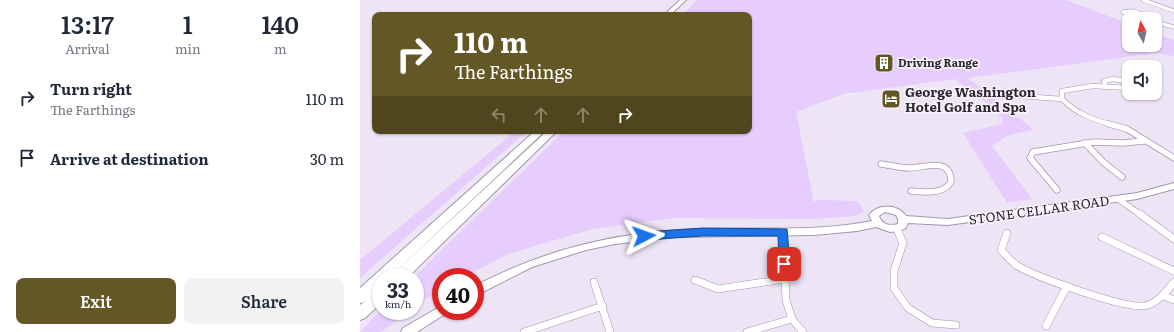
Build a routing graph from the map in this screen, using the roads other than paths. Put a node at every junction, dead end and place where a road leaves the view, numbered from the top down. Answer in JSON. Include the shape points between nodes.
{"nodes":[{"id":1,"x":683,"y":0,"type":"edge"},
{"id":2,"x":690,"y":0,"type":"edge"},
{"id":3,"x":1143,"y":0,"type":"edge"},
{"id":4,"x":669,"y":12,"type":"edge"},
{"id":5,"x":677,"y":12,"type":"edge"},
{"id":6,"x":1174,"y":12,"type":"edge"},
{"id":7,"x":1138,"y":15,"type":"joint"},
{"id":8,"x":1162,"y":23,"type":"edge"},
{"id":9,"x":1174,"y":26,"type":"edge"},
{"id":10,"x":1122,"y":80,"type":"edge"},
{"id":11,"x":1105,"y":85,"type":"junction"},
{"id":12,"x":1122,"y":89,"type":"edge"},
{"id":13,"x":1020,"y":96,"type":"dead end"},
{"id":14,"x":1062,"y":99,"type":"junction"},
{"id":15,"x":537,"y":134,"type":"edge"},
{"id":16,"x":549,"y":134,"type":"edge"},
{"id":17,"x":1144,"y":141,"type":"junction"},
{"id":18,"x":1085,"y":143,"type":"junction"},
{"id":19,"x":1174,"y":158,"type":"edge"},
{"id":20,"x":882,"y":164,"type":"dead end"},
{"id":21,"x":1122,"y":177,"type":"dead end"},
{"id":22,"x":1174,"y":186,"type":"edge"},
{"id":23,"x":1057,"y":190,"type":"dead end"},
{"id":24,"x":911,"y":191,"type":"dead end"},
{"id":25,"x":1118,"y":199,"type":"junction"},
{"id":26,"x":904,"y":219,"type":"junction"},
{"id":27,"x":878,"y":223,"type":"junction"},
{"id":28,"x":897,"y":229,"type":"junction"},
{"id":29,"x":783,"y":232,"type":"junction"},
{"id":30,"x":1007,"y":233,"type":"dead end"},
{"id":31,"x":1102,"y":237,"type":"dead end"},
{"id":32,"x":1174,"y":239,"type":"edge"},
{"id":33,"x":391,"y":268,"type":"edge"},
{"id":34,"x":408,"y":268,"type":"edge"},
{"id":35,"x":1174,"y":271,"type":"edge"},
{"id":36,"x":785,"y":279,"type":"junction"},
{"id":37,"x":695,"y":280,"type":"dead end"},
{"id":38,"x":594,"y":282,"type":"dead end"},
{"id":39,"x":1174,"y":282,"type":"edge"},
{"id":40,"x":372,"y":286,"type":"edge"},
{"id":41,"x":1067,"y":286,"type":"junction"},
{"id":42,"x":484,"y":287,"type":"edge"},
{"id":43,"x":1164,"y":296,"type":"junction"},
{"id":44,"x":360,"y":297,"type":"edge"},
{"id":45,"x":1174,"y":300,"type":"edge"},
{"id":46,"x":372,"y":303,"type":"edge"},
{"id":47,"x":603,"y":306,"type":"junction"},
{"id":48,"x":360,"y":314,"type":"edge"},
{"id":49,"x":432,"y":317,"type":"edge"},
{"id":50,"x":792,"y":319,"type":"junction"},
{"id":51,"x":956,"y":325,"type":"dead end"},
{"id":52,"x":1046,"y":326,"type":"dead end"},
{"id":53,"x":407,"y":332,"type":"edge"},
{"id":54,"x":524,"y":332,"type":"edge"},
{"id":55,"x":610,"y":332,"type":"edge"},
{"id":56,"x":747,"y":332,"type":"edge"},
{"id":57,"x":803,"y":332,"type":"edge"}],
"edges":[{"from":1,"to":4,"type":"highway"},
{"from":2,"to":5,"type":"highway"},
{"from":3,"to":6,"type":"street"},
{"from":7,"to":7,"type":"street","via":[[1142,14],[1134,11],[1123,12]]},
{"from":8,"to":9,"type":"street"},
{"from":10,"to":11,"type":"street","via":[[1104,81]]},
{"from":11,"to":12,"type":"street"},
{"from":11,"to":14,"type":"street","via":[[1062,91]]},
{"from":13,"to":14,"type":"street"},
{"from":14,"to":17,"type":"street","via":[[1072,109],[1088,118],[1127,129]]},
{"from":15,"to":33,"type":"highway"},
{"from":16,"to":34,"type":"highway"},
{"from":17,"to":18,"type":"street"},
{"from":17,"to":19,"type":"street"},
{"from":18,"to":21,"type":"street"},
{"from":18,"to":23,"type":"street","via":[[1033,152],[1030,158]]},
{"from":20,"to":24,"type":"street","via":[[909,168],[934,165],[947,169],[951,174],[950,185],[942,190]]},
{"from":22,"to":25,"type":"street","name":"STONE CELLAR ROAD"},
{"from":25,"to":26,"type":"street","name":"STONE CELLAR ROAD","via":[[948,222]]},
{"from":25,"to":32,"type":"street"},
{"from":26,"to":27,"type":"street","via":[[899,213],[885,209],[874,215]]},
{"from":26,"to":28,"type":"street","via":[[903,226]]},
{"from":27,"to":28,"type":"street","via":[[881,227]]},
{"from":27,"to":29,"type":"street","via":[[825,232]]},
{"from":28,"to":51,"type":"street","via":[[903,243],[894,271],[894,288],[908,308],[932,323]]},
{"from":29,"to":36,"type":"street"},
{"from":29,"to":42,"type":"street","via":[[703,232],[601,242],[550,256]]},
{"from":30,"to":41,"type":"street","via":[[1001,250],[1017,266]]},
{"from":31,"to":35,"type":"street"},
{"from":36,"to":37,"type":"street","via":[[718,289]]},
{"from":36,"to":50,"type":"street","via":[[786,300]]},
{"from":38,"to":47,"type":"street"},
{"from":39,"to":43,"type":"street"},
{"from":40,"to":44,"type":"highway"},
{"from":41,"to":43,"type":"street","via":[[1128,305],[1143,306]]},
{"from":41,"to":52,"type":"street"},
{"from":43,"to":45,"type":"street"},
{"from":46,"to":48,"type":"highway"},
{"from":47,"to":54,"type":"street"},
{"from":47,"to":55,"type":"street"},
{"from":49,"to":53,"type":"street"},
{"from":50,"to":56,"type":"street"},
{"from":50,"to":57,"type":"street"}]}
